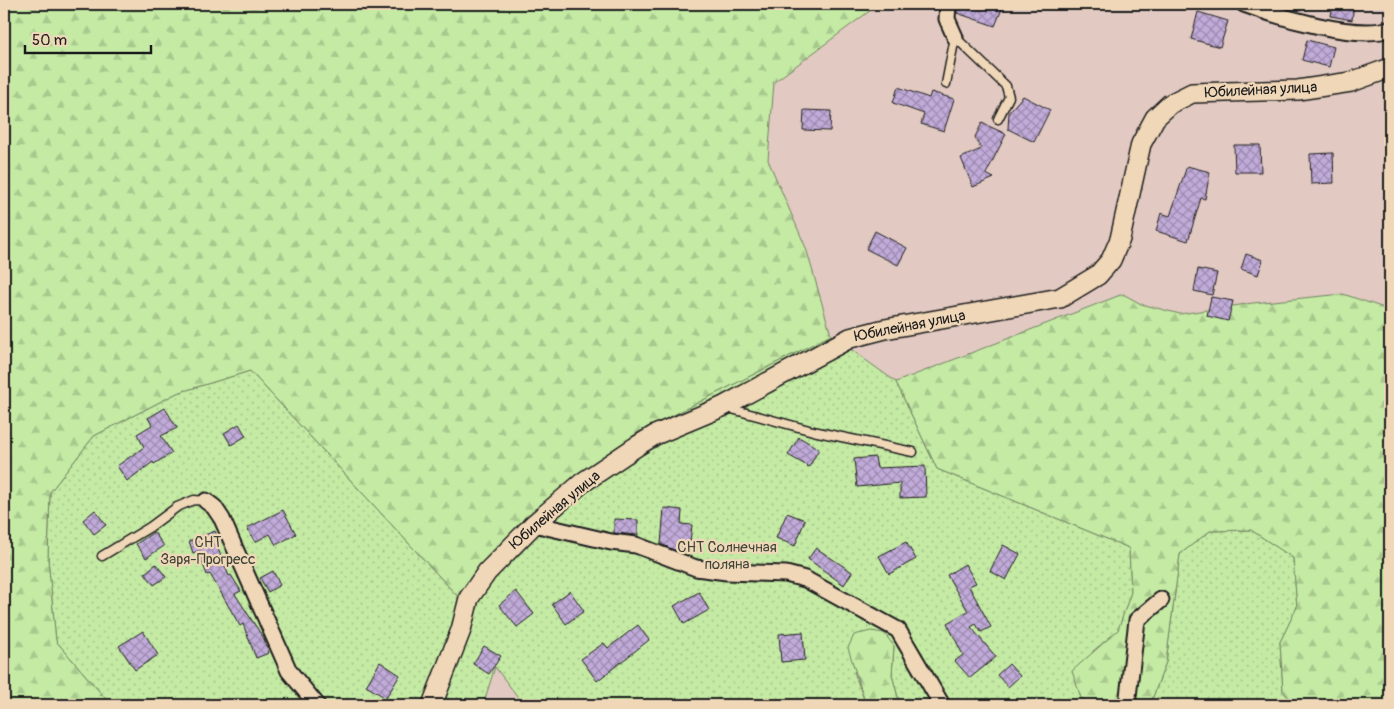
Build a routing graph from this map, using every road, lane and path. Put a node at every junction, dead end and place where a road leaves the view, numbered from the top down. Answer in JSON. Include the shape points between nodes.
{"nodes":[{"id":1,"x":948,"y":4,"type":"edge"},
{"id":2,"x":1244,"y":4,"type":"edge"},
{"id":3,"x":1390,"y":29,"type":"edge"},
{"id":4,"x":956,"y":38,"type":"junction"},
{"id":5,"x":1390,"y":68,"type":"edge"},
{"id":6,"x":946,"y":84,"type":"dead end"},
{"id":7,"x":998,"y":119,"type":"dead end"},
{"id":8,"x":722,"y":406,"type":"junction"},
{"id":9,"x":913,"y":452,"type":"dead end"},
{"id":10,"x":206,"y":501,"type":"joint"},
{"id":11,"x":534,"y":524,"type":"junction"},
{"id":12,"x":102,"y":556,"type":"dead end"},
{"id":13,"x":1160,"y":600,"type":"dead end"},
{"id":14,"x":317,"y":705,"type":"edge"},
{"id":15,"x":432,"y":705,"type":"edge"},
{"id":16,"x":942,"y":705,"type":"edge"},
{"id":17,"x":1126,"y":705,"type":"edge"}],
"edges":[{"from":1,"to":4,"type":"street","via":[[947,19]]},
{"from":2,"to":3,"type":"street","via":[[1336,28],[1377,33]]},
{"from":4,"to":6,"type":"lane"},
{"from":4,"to":7,"type":"lane","via":[[1006,86],[1009,97]]},
{"from":5,"to":8,"type":"street","name":"Юбилейная улица","via":[[1351,82],[1298,90],[1192,93],[1170,104],[1156,118],[1142,144],[1120,239],[1111,260],[1098,275],[1060,298],[850,338]]},
{"from":8,"to":9,"type":"lane","via":[[813,431]]},
{"from":8,"to":11,"type":"street","name":"Юбилейная улица","via":[[649,438],[582,483]]},
{"from":10,"to":12,"type":"lane","via":[[194,500],[178,507]]},
{"from":10,"to":14,"type":"street","via":[[222,519],[289,671]]},
{"from":11,"to":15,"type":"street","name":"Юбилейная улица","via":[[487,572],[469,598],[461,630]]},
{"from":11,"to":16,"type":"street","via":[[636,545],[696,568],[805,578],[898,630]]},
{"from":13,"to":17,"type":"street","via":[[1137,620]]}]}
